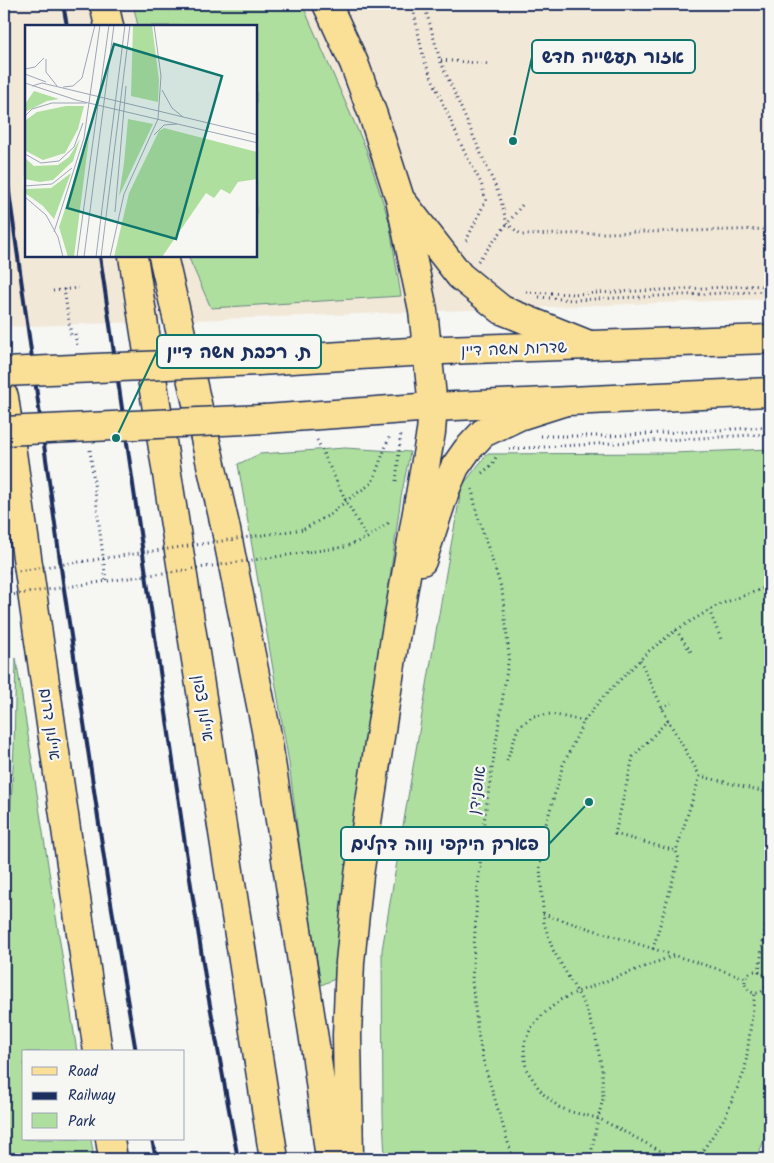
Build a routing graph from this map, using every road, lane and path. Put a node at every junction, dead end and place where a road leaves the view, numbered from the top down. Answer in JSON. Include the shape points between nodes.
{"nodes":[{"id":1,"x":94,"y":4,"type":"edge"},
{"id":2,"x":104,"y":4,"type":"edge"},
{"id":3,"x":327,"y":4,"type":"edge"},
{"id":4,"x":412,"y":4,"type":"edge"},
{"id":5,"x":424,"y":4,"type":"edge"},
{"id":6,"x":98,"y":25,"type":"edge"},
{"id":7,"x":109,"y":25,"type":"edge"},
{"id":8,"x":440,"y":60,"type":"junction"},
{"id":9,"x":490,"y":64,"type":"dead end"},
{"id":10,"x":400,"y":199,"type":"junction"},
{"id":11,"x":522,"y":205,"type":"dead end"},
{"id":12,"x":508,"y":224,"type":"junction"},
{"id":13,"x":770,"y":229,"type":"edge"},
{"id":14,"x":469,"y":249,"type":"dead end"},
{"id":15,"x":472,"y":257,"type":"dead end"},
{"id":16,"x":134,"y":258,"type":"edge"},
{"id":17,"x":163,"y":258,"type":"edge"},
{"id":18,"x":770,"y":285,"type":"edge"},
{"id":19,"x":78,"y":288,"type":"dead end"},
{"id":20,"x":64,"y":289,"type":"junction"},
{"id":21,"x":52,"y":291,"type":"dead end"},
{"id":22,"x":770,"y":291,"type":"edge"},
{"id":23,"x":529,"y":297,"type":"dead end"},
{"id":24,"x":538,"y":297,"type":"dead end"},
{"id":25,"x":770,"y":339,"type":"edge"},
{"id":26,"x":76,"y":342,"type":"dead end"},
{"id":27,"x":589,"y":345,"type":"junction"},
{"id":28,"x":428,"y":351,"type":"junction"},
{"id":29,"x":4,"y":372,"type":"edge"},
{"id":30,"x":770,"y":392,"type":"edge"},
{"id":31,"x":4,"y":397,"type":"edge"},
{"id":32,"x":563,"y":402,"type":"junction"},
{"id":33,"x":433,"y":407,"type":"junction"},
{"id":34,"x":770,"y":427,"type":"edge"},
{"id":35,"x":4,"y":430,"type":"edge"},
{"id":36,"x":314,"y":432,"type":"dead end"},
{"id":37,"x":391,"y":432,"type":"dead end"},
{"id":38,"x":401,"y":432,"type":"dead end"},
{"id":39,"x":770,"y":434,"type":"edge"},
{"id":40,"x":537,"y":437,"type":"dead end"},
{"id":41,"x":90,"y":449,"type":"dead end"},
{"id":42,"x":504,"y":449,"type":"dead end"},
{"id":43,"x":395,"y":486,"type":"dead end"},
{"id":44,"x":346,"y":501,"type":"junction"},
{"id":45,"x":391,"y":514,"type":"dead end"},
{"id":46,"x":477,"y":514,"type":"dead end"},
{"id":47,"x":367,"y":538,"type":"junction"},
{"id":48,"x":103,"y":559,"type":"junction"},
{"id":49,"x":4,"y":573,"type":"edge"},
{"id":50,"x":106,"y":581,"type":"junction"},
{"id":51,"x":770,"y":586,"type":"edge"},
{"id":52,"x":4,"y":596,"type":"edge"},
{"id":53,"x":709,"y":610,"type":"junction"},
{"id":54,"x":676,"y":630,"type":"junction"},
{"id":55,"x":395,"y":638,"type":"junction"},
{"id":56,"x":721,"y":638,"type":"dead end"},
{"id":57,"x":691,"y":652,"type":"dead end"},
{"id":58,"x":640,"y":660,"type":"junction"},
{"id":59,"x":671,"y":703,"type":"dead end"},
{"id":60,"x":662,"y":708,"type":"junction"},
{"id":61,"x":668,"y":720,"type":"junction"},
{"id":62,"x":584,"y":722,"type":"junction"},
{"id":63,"x":508,"y":761,"type":"dead end"},
{"id":64,"x":700,"y":776,"type":"junction"},
{"id":65,"x":770,"y":793,"type":"edge"},
{"id":66,"x":676,"y":851,"type":"junction"},
{"id":67,"x":770,"y":891,"type":"edge"},
{"id":68,"x":543,"y":914,"type":"junction"},
{"id":69,"x":653,"y":949,"type":"junction"},
{"id":70,"x":673,"y":956,"type":"junction"},
{"id":71,"x":759,"y":972,"type":"junction"},
{"id":72,"x":746,"y":978,"type":"junction"},
{"id":73,"x":768,"y":986,"type":"edge"},
{"id":74,"x":577,"y":992,"type":"junction"},
{"id":75,"x":754,"y":992,"type":"junction"},
{"id":76,"x":98,"y":1050,"type":"edge"},
{"id":77,"x":598,"y":1118,"type":"junction"},
{"id":78,"x":110,"y":1140,"type":"edge"},
{"id":79,"x":590,"y":1158,"type":"edge"},
{"id":80,"x":699,"y":1158,"type":"edge"},
{"id":81,"x":113,"y":1159,"type":"edge"},
{"id":82,"x":274,"y":1159,"type":"edge"},
{"id":83,"x":330,"y":1159,"type":"edge"},
{"id":84,"x":349,"y":1159,"type":"edge"},
{"id":85,"x":513,"y":1159,"type":"edge"},
{"id":86,"x":582,"y":1159,"type":"edge"},
{"id":87,"x":676,"y":1159,"type":"edge"},
{"id":88,"x":687,"y":1159,"type":"edge"}],
"edges":[{"from":1,"to":6,"type":"main road"},
{"from":2,"to":7,"type":"main road"},
{"from":3,"to":10,"type":"main road","via":[[357,72]]},
{"from":4,"to":14,"type":"path","via":[[424,60],[486,200],[466,241]]},
{"from":5,"to":8,"type":"path"},
{"from":8,"to":9,"type":"path"},
{"from":8,"to":12,"type":"path","via":[[500,197]]},
{"from":10,"to":27,"type":"main road","via":[[460,276],[502,310]]},
{"from":10,"to":28,"type":"main road","via":[[423,310]]},
{"from":11,"to":12,"type":"path"},
{"from":12,"to":13,"type":"path","via":[[522,236]]},
{"from":12,"to":15,"type":"path","via":[[476,265]]},
{"from":16,"to":82,"type":"main road","name":"איילון צפון"},
{"from":17,"to":83,"type":"main road","via":[[225,525],[266,730]]},
{"from":18,"to":23,"type":"path","via":[[521,294]]},
{"from":19,"to":20,"type":"path"},
{"from":20,"to":21,"type":"path"},
{"from":20,"to":26,"type":"path"},
{"from":22,"to":24,"type":"path","via":[[572,300]]},
{"from":25,"to":27,"type":"main road","name":"שדרות משה דיין"},
{"from":27,"to":28,"type":"main road","name":"שדרות משה דיין"},
{"from":28,"to":29,"type":"main road","name":"שדרות משה דיין","bridge":true},
{"from":28,"to":33,"type":"main road"},
{"from":30,"to":32,"type":"main road"},
{"from":31,"to":76,"type":"main road","name":"איילון דרום"},
{"from":32,"to":33,"type":"main road"},
{"from":32,"to":55,"type":"main road","via":[[519,416],[483,433],[467,450],[446,488]]},
{"from":33,"to":35,"type":"main road","bridge":true,"via":[[265,419]]},
{"from":33,"to":55,"type":"main road"},
{"from":34,"to":40,"type":"path"},
{"from":36,"to":44,"type":"path"},
{"from":37,"to":44,"type":"path","via":[[372,483]]},
{"from":38,"to":43,"type":"path"},
{"from":39,"to":42,"type":"path"},
{"from":41,"to":48,"type":"path","bridge":true},
{"from":44,"to":47,"type":"path"},
{"from":44,"to":48,"type":"path","bridge":true,"via":[[304,529]]},
{"from":45,"to":47,"type":"path","via":[[388,523]]},
{"from":46,"to":85,"type":"path","name":"אופנידן","via":[[502,590],[509,656],[484,822],[472,981],[482,1060]]},
{"from":47,"to":50,"type":"path","bridge":true,"via":[[344,547]]},
{"from":48,"to":49,"type":"path","bridge":true},
{"from":48,"to":50,"type":"path","bridge":true},
{"from":50,"to":52,"type":"path","bridge":true},
{"from":51,"to":53,"type":"path"},
{"from":53,"to":54,"type":"path"},
{"from":53,"to":56,"type":"path"},
{"from":54,"to":57,"type":"path"},
{"from":54,"to":58,"type":"path"},
{"from":55,"to":84,"type":"main road","via":[[359,875],[350,962],[347,1035]]},
{"from":58,"to":60,"type":"path"},
{"from":58,"to":62,"type":"path","via":[[601,699]]},
{"from":59,"to":60,"type":"path"},
{"from":60,"to":61,"type":"path"},
{"from":61,"to":64,"type":"path"},
{"from":61,"to":66,"type":"path","via":[[633,757],[615,834]]},
{"from":62,"to":63,"type":"path","via":[[551,714],[534,716],[518,728]]},
{"from":62,"to":68,"type":"path","via":[[563,765],[544,831],[540,867]]},
{"from":64,"to":65,"type":"path"},
{"from":64,"to":66,"type":"path"},
{"from":66,"to":69,"type":"path","via":[[679,859]]},
{"from":67,"to":71,"type":"path"},
{"from":68,"to":69,"type":"path"},
{"from":68,"to":74,"type":"path","via":[[553,950]]},
{"from":69,"to":70,"type":"path"},
{"from":70,"to":72,"type":"path"},
{"from":70,"to":74,"type":"path"},
{"from":71,"to":72,"type":"path","via":[[749,973]]},
{"from":71,"to":73,"type":"path","via":[[765,976]]},
{"from":72,"to":75,"type":"path","via":[[746,986]]},
{"from":73,"to":75,"type":"path"},
{"from":74,"to":77,"type":"path","via":[[595,1034],[602,1069],[603,1099]]},
{"from":74,"to":77,"type":"path","via":[[560,1000],[531,1028],[524,1048],[526,1068],[542,1093],[558,1107]]},
{"from":75,"to":80,"type":"path","via":[[745,1070],[725,1118]]},
{"from":77,"to":79,"type":"path"},
{"from":77,"to":87,"type":"path"},
{"from":78,"to":81,"type":"main road"},
{"from":79,"to":86,"type":"path"},
{"from":80,"to":88,"type":"path"}]}
